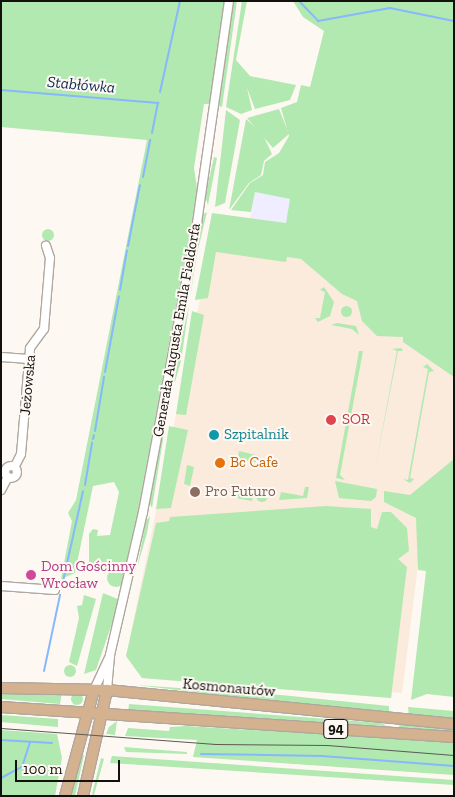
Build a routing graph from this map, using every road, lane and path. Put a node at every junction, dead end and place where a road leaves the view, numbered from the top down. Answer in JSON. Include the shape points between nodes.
{"nodes":[{"id":1,"x":229,"y":1,"type":"edge"},
{"id":2,"x":46,"y":246,"type":"dead end"},
{"id":3,"x":1,"y":357,"type":"edge"},
{"id":4,"x":29,"y":359,"type":"junction"},
{"id":5,"x":1,"y":490,"type":"edge"},
{"id":6,"x":1,"y":586,"type":"edge"},
{"id":7,"x":55,"y":590,"type":"dead end"},
{"id":8,"x":110,"y":655,"type":"junction"},
{"id":9,"x":1,"y":688,"type":"edge"},
{"id":10,"x":94,"y":690,"type":"junction"},
{"id":11,"x":107,"y":690,"type":"junction"},
{"id":12,"x":1,"y":707,"type":"edge"},
{"id":13,"x":86,"y":714,"type":"junction"},
{"id":14,"x":102,"y":715,"type":"junction"},
{"id":15,"x":454,"y":724,"type":"edge"},
{"id":16,"x":454,"y":738,"type":"edge"},
{"id":17,"x":65,"y":796,"type":"edge"},
{"id":18,"x":83,"y":796,"type":"edge"}],
"edges":[{"from":1,"to":8,"type":"street","name":"Generała Augusta Emila Fieldorfa","via":[[190,260],[143,512]]},
{"from":2,"to":4,"type":"street","name":"Jeżowska","via":[[50,258],[44,329],[30,348]]},
{"from":3,"to":4,"type":"street"},
{"from":4,"to":5,"type":"street","name":"Jeżowska","via":[[21,454],[15,466],[17,475],[8,478]]},
{"from":6,"to":7,"type":"street"},
{"from":8,"to":10,"type":"street","name":"Generała Augusta Emila Fieldorfa"},
{"from":8,"to":11,"type":"street","name":"Generała Augusta Emila Fieldorfa"},
{"from":9,"to":10,"type":"main road","name":"Kosmonautów"},
{"from":10,"to":11,"type":"main road","name":"Kosmonautów","number":"94"},
{"from":10,"to":13,"type":"main road"},
{"from":11,"to":14,"type":"main road"},
{"from":11,"to":15,"type":"main road","name":"Kosmonautów","number":"94"},
{"from":12,"to":13,"type":"main road"},
{"from":13,"to":14,"type":"main road"},
{"from":13,"to":17,"type":"main road"},
{"from":14,"to":16,"type":"main road","number":"94"},
{"from":14,"to":18,"type":"main road"}]}
